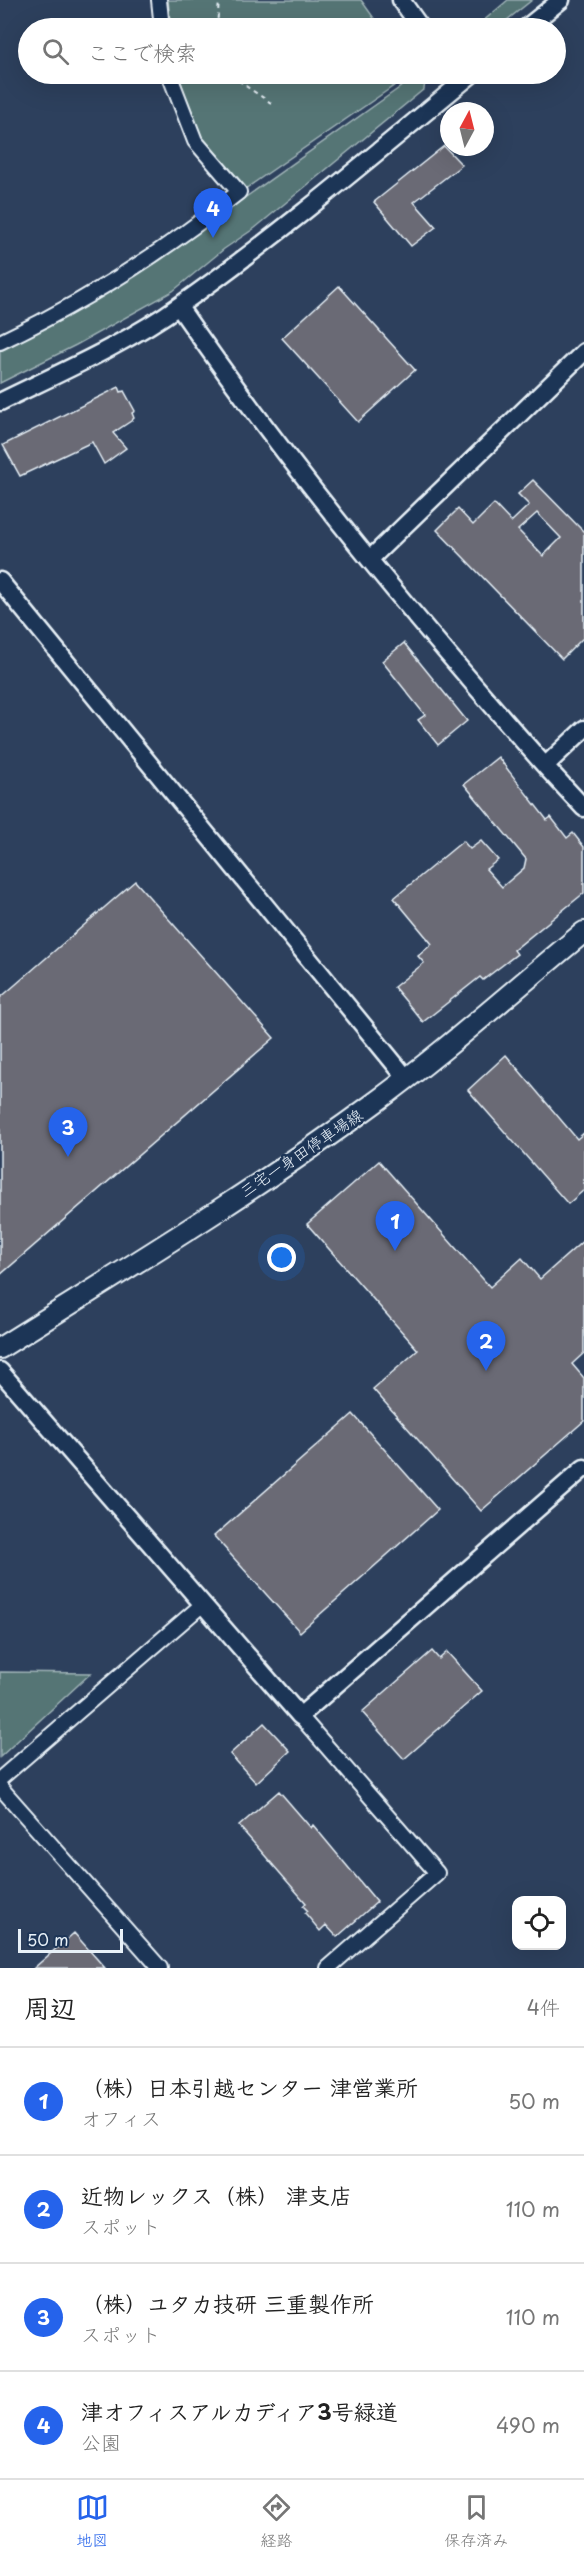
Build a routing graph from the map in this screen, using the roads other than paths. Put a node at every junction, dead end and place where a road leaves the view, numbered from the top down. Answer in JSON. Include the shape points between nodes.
{"nodes":[{"id":1,"x":159,"y":0,"type":"edge"},
{"id":2,"x":401,"y":0,"type":"edge"},
{"id":3,"x":561,"y":0,"type":"edge"},
{"id":4,"x":161,"y":18,"type":"edge"},
{"id":5,"x":414,"y":18,"type":"edge"},
{"id":6,"x":538,"y":18,"type":"edge"},
{"id":7,"x":173,"y":84,"type":"edge"},
{"id":8,"x":449,"y":84,"type":"edge"},
{"id":9,"x":178,"y":307,"type":"junction"},
{"id":10,"x":0,"y":342,"type":"edge"},
{"id":11,"x":584,"y":352,"type":"edge"},
{"id":12,"x":0,"y":402,"type":"edge"},
{"id":13,"x":370,"y":559,"type":"junction"},
{"id":14,"x":0,"y":581,"type":"edge"},
{"id":15,"x":584,"y":729,"type":"edge"},
{"id":16,"x":545,"y":766,"type":"junction"},
{"id":17,"x":584,"y":808,"type":"edge"},
{"id":18,"x":584,"y":932,"type":"edge"},
{"id":19,"x":407,"y":1079,"type":"junction"},
{"id":20,"x":0,"y":1348,"type":"edge"},
{"id":21,"x":0,"y":1371,"type":"edge"},
{"id":22,"x":584,"y":1468,"type":"edge"},
{"id":23,"x":203,"y":1604,"type":"junction"},
{"id":24,"x":300,"y":1716,"type":"junction"},
{"id":25,"x":0,"y":1779,"type":"edge"},
{"id":26,"x":0,"y":1787,"type":"edge"},
{"id":27,"x":160,"y":1968,"type":"edge"},
{"id":28,"x":328,"y":1968,"type":"edge"}],
"edges":[{"from":1,"to":4,"type":"street"},
{"from":2,"to":5,"type":"street"},
{"from":3,"to":6,"type":"street"},
{"from":7,"to":10,"type":"street","via":[[195,141],[239,192],[80,301]]},
{"from":8,"to":9,"type":"street","via":[[333,189]]},
{"from":9,"to":12,"type":"street"},
{"from":9,"to":13,"type":"street","via":[[243,400]]},
{"from":11,"to":13,"type":"street"},
{"from":13,"to":16,"type":"street"},
{"from":14,"to":19,"type":"street"},
{"from":15,"to":16,"type":"street"},
{"from":16,"to":17,"type":"street"},
{"from":18,"to":19,"type":"main road","name":"三宅一身田停車場線"},
{"from":19,"to":20,"type":"main road","name":"三宅一身田停車場線","via":[[203,1220]]},
{"from":21,"to":23,"type":"street"},
{"from":22,"to":24,"type":"street"},
{"from":23,"to":24,"type":"street"},
{"from":23,"to":25,"type":"street"},
{"from":24,"to":28,"type":"street","via":[[437,1873]]},
{"from":26,"to":27,"type":"street"}]}
